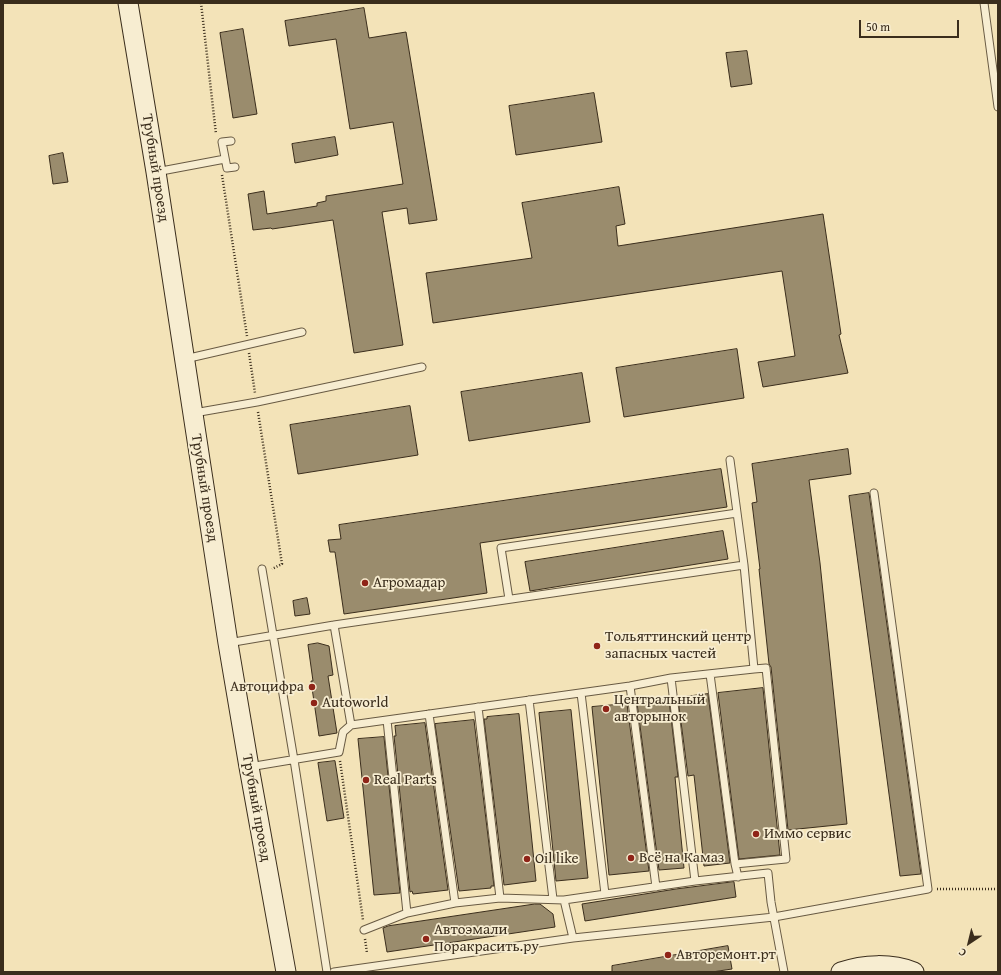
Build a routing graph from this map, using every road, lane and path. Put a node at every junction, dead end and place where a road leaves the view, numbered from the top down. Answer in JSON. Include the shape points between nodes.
{"nodes":[{"id":1,"x":128,"y":3,"type":"edge"},
{"id":2,"x":201,"y":3,"type":"edge"},
{"id":3,"x":984,"y":3,"type":"edge"},
{"id":4,"x":998,"y":107,"type":"edge"},
{"id":5,"x":216,"y":136,"type":"dead end"},
{"id":6,"x":231,"y":141,"type":"dead end"},
{"id":7,"x":222,"y":159,"type":"junction"},
{"id":8,"x":235,"y":167,"type":"dead end"},
{"id":9,"x":156,"y":172,"type":"junction"},
{"id":10,"x":302,"y":332,"type":"dead end"},
{"id":11,"x":248,"y":344,"type":"junction"},
{"id":12,"x":184,"y":359,"type":"junction"},
{"id":13,"x":422,"y":367,"type":"dead end"},
{"id":14,"x":257,"y":402,"type":"junction"},
{"id":15,"x":193,"y":413,"type":"junction"},
{"id":16,"x":730,"y":460,"type":"dead end"},
{"id":17,"x":874,"y":493,"type":"dead end"},
{"id":18,"x":737,"y":513,"type":"junction"},
{"id":19,"x":744,"y":565,"type":"junction"},
{"id":20,"x":263,"y":572,"type":"joint"},
{"id":21,"x":509,"y":599,"type":"junction"},
{"id":22,"x":334,"y":625,"type":"junction"},
{"id":23,"x":273,"y":636,"type":"junction"},
{"id":24,"x":228,"y":643,"type":"junction"},
{"id":25,"x":754,"y":669,"type":"junction"},
{"id":26,"x":710,"y":674,"type":"junction"},
{"id":27,"x":671,"y":678,"type":"junction"},
{"id":28,"x":630,"y":686,"type":"junction"},
{"id":29,"x":581,"y":693,"type":"junction"},
{"id":30,"x":529,"y":700,"type":"junction"},
{"id":31,"x":478,"y":707,"type":"junction"},
{"id":32,"x":429,"y":714,"type":"junction"},
{"id":33,"x":387,"y":720,"type":"junction"},
{"id":34,"x":350,"y":725,"type":"junction"},
{"id":35,"x":339,"y":752,"type":"junction"},
{"id":36,"x":294,"y":760,"type":"junction"},
{"id":37,"x":249,"y":768,"type":"junction"},
{"id":38,"x":735,"y":864,"type":"junction"},
{"id":39,"x":738,"y":877,"type":"junction"},
{"id":40,"x":695,"y":881,"type":"junction"},
{"id":41,"x":656,"y":887,"type":"junction"},
{"id":42,"x":928,"y":888,"type":"junction"},
{"id":43,"x":998,"y":889,"type":"edge"},
{"id":44,"x":605,"y":894,"type":"junction"},
{"id":45,"x":500,"y":898,"type":"junction"},
{"id":46,"x":553,"y":899,"type":"junction"},
{"id":47,"x":564,"y":900,"type":"junction"},
{"id":48,"x":455,"y":903,"type":"junction"},
{"id":49,"x":407,"y":914,"type":"junction"},
{"id":50,"x":774,"y":917,"type":"junction"},
{"id":51,"x":364,"y":930,"type":"junction"},
{"id":52,"x":573,"y":938,"type":"junction"},
{"id":53,"x":367,"y":953,"type":"dead end"},
{"id":54,"x":286,"y":972,"type":"edge"},
{"id":55,"x":327,"y":972,"type":"edge"},
{"id":56,"x":334,"y":972,"type":"edge"},
{"id":57,"x":784,"y":972,"type":"edge"},
{"id":58,"x":841,"y":972,"type":"edge"},
{"id":59,"x":914,"y":972,"type":"edge"}],
"edges":[{"from":1,"to":9,"type":"street","name":"Трубный проезд"},
{"from":2,"to":5,"type":"path"},
{"from":3,"to":4,"type":"lane"},
{"from":6,"to":7,"type":"lane","via":[[222,142]]},
{"from":7,"to":8,"type":"lane","via":[[227,168]]},
{"from":7,"to":9,"type":"lane"},
{"from":7,"to":11,"type":"path"},
{"from":9,"to":12,"type":"street","name":"Трубный проезд"},
{"from":10,"to":11,"type":"lane"},
{"from":11,"to":12,"type":"lane"},
{"from":11,"to":14,"type":"path"},
{"from":12,"to":15,"type":"street","name":"Трубный проезд"},
{"from":13,"to":14,"type":"lane"},
{"from":14,"to":15,"type":"lane"},
{"from":14,"to":20,"type":"path","via":[[282,564]]},
{"from":15,"to":24,"type":"street","name":"Трубный проезд"},
{"from":16,"to":18,"type":"lane"},
{"from":17,"to":42,"type":"lane"},
{"from":18,"to":19,"type":"lane"},
{"from":18,"to":21,"type":"lane","via":[[502,548]]},
{"from":19,"to":21,"type":"lane"},
{"from":19,"to":25,"type":"lane"},
{"from":20,"to":23,"type":"lane"},
{"from":21,"to":22,"type":"lane"},
{"from":22,"to":23,"type":"lane"},
{"from":22,"to":34,"type":"lane"},
{"from":23,"to":24,"type":"lane"},
{"from":23,"to":36,"type":"lane"},
{"from":24,"to":37,"type":"street","name":"Трубный проезд"},
{"from":25,"to":26,"type":"lane"},
{"from":25,"to":38,"type":"lane","via":[[766,668],[786,859]]},
{"from":26,"to":27,"type":"lane"},
{"from":26,"to":38,"type":"lane"},
{"from":27,"to":28,"type":"lane"},
{"from":27,"to":40,"type":"lane"},
{"from":28,"to":29,"type":"lane"},
{"from":28,"to":41,"type":"lane"},
{"from":29,"to":30,"type":"lane"},
{"from":29,"to":44,"type":"lane"},
{"from":30,"to":31,"type":"lane"},
{"from":30,"to":46,"type":"lane"},
{"from":31,"to":32,"type":"lane"},
{"from":31,"to":45,"type":"lane"},
{"from":32,"to":33,"type":"lane"},
{"from":32,"to":48,"type":"lane"},
{"from":33,"to":34,"type":"lane"},
{"from":33,"to":49,"type":"lane"},
{"from":34,"to":35,"type":"lane","via":[[343,732]]},
{"from":35,"to":36,"type":"lane"},
{"from":35,"to":51,"type":"path"},
{"from":36,"to":37,"type":"lane"},
{"from":36,"to":55,"type":"lane"},
{"from":37,"to":54,"type":"street","name":"Трубный проезд"},
{"from":38,"to":39,"type":"lane"},
{"from":39,"to":40,"type":"lane"},
{"from":39,"to":50,"type":"lane","via":[[768,873]]},
{"from":40,"to":41,"type":"lane"},
{"from":41,"to":44,"type":"lane"},
{"from":42,"to":43,"type":"path"},
{"from":42,"to":50,"type":"lane"},
{"from":44,"to":47,"type":"lane"},
{"from":45,"to":46,"type":"lane"},
{"from":45,"to":48,"type":"lane"},
{"from":46,"to":47,"type":"lane"},
{"from":47,"to":52,"type":"lane"},
{"from":48,"to":49,"type":"lane"},
{"from":49,"to":51,"type":"lane"},
{"from":50,"to":52,"type":"lane"},
{"from":50,"to":57,"type":"lane"},
{"from":51,"to":53,"type":"path"},
{"from":52,"to":56,"type":"lane"},
{"from":58,"to":59,"type":"street","via":[[879,965]]}]}
